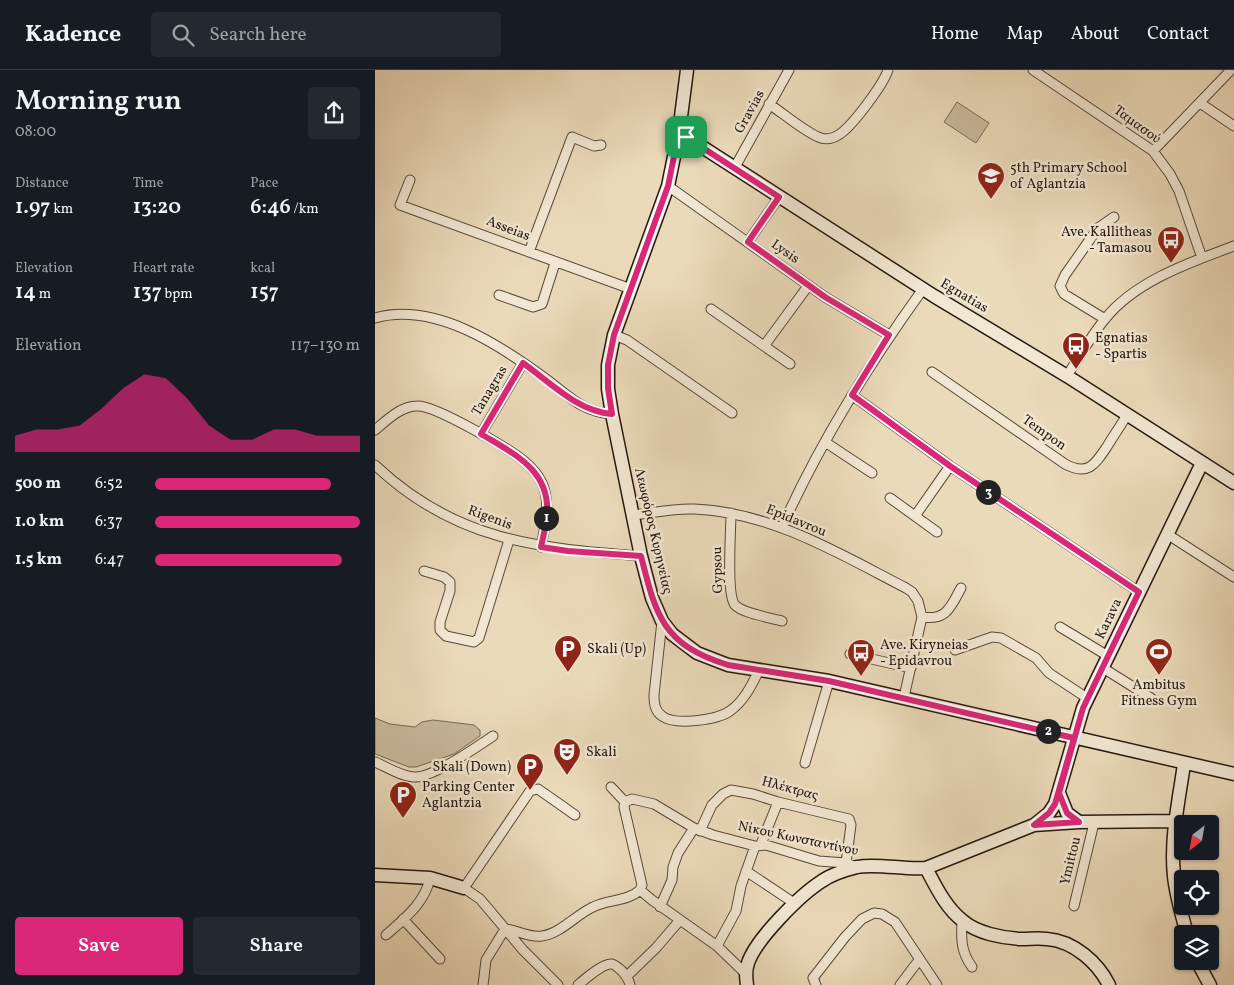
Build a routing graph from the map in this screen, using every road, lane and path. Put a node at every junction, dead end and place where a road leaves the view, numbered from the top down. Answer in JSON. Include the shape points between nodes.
{"nodes":[{"id":1,"x":687,"y":70,"type":"edge"},
{"id":2,"x":888,"y":70,"type":"edge"},
{"id":3,"x":1231,"y":70,"type":"edge"},
{"id":4,"x":786,"y":71,"type":"edge"},
{"id":5,"x":1035,"y":71,"type":"edge"},
{"id":6,"x":1200,"y":103,"type":"junction"},
{"id":7,"x":769,"y":104,"type":"junction"},
{"id":8,"x":1234,"y":126,"type":"edge"},
{"id":9,"x":679,"y":132,"type":"junction"},
{"id":10,"x":601,"y":144,"type":"dead end"},
{"id":11,"x":1153,"y":151,"type":"junction"},
{"id":12,"x":735,"y":168,"type":"junction"},
{"id":13,"x":409,"y":180,"type":"dead end"},
{"id":14,"x":668,"y":186,"type":"junction"},
{"id":15,"x":779,"y":197,"type":"junction"},
{"id":16,"x":1115,"y":217,"type":"dead end"},
{"id":17,"x":748,"y":242,"type":"junction"},
{"id":18,"x":1234,"y":246,"type":"edge"},
{"id":19,"x":529,"y":252,"type":"junction"},
{"id":20,"x":1202,"y":258,"type":"junction"},
{"id":21,"x":555,"y":263,"type":"junction"},
{"id":22,"x":808,"y":286,"type":"junction"},
{"id":23,"x":923,"y":288,"type":"junction"},
{"id":24,"x":631,"y":289,"type":"junction"},
{"id":25,"x":499,"y":295,"type":"dead end"},
{"id":26,"x":711,"y":309,"type":"dead end"},
{"id":27,"x":375,"y":318,"type":"edge"},
{"id":28,"x":1105,"y":319,"type":"junction"},
{"id":29,"x":614,"y":335,"type":"junction"},
{"id":30,"x":889,"y":335,"type":"junction"},
{"id":31,"x":764,"y":346,"type":"junction"},
{"id":32,"x":523,"y":363,"type":"junction"},
{"id":33,"x":789,"y":364,"type":"dead end"},
{"id":34,"x":932,"y":372,"type":"dead end"},
{"id":35,"x":1067,"y":376,"type":"junction"},
{"id":36,"x":852,"y":395,"type":"junction"},
{"id":37,"x":733,"y":413,"type":"dead end"},
{"id":38,"x":612,"y":414,"type":"junction"},
{"id":39,"x":1127,"y":415,"type":"junction"},
{"id":40,"x":375,"y":430,"type":"edge"},
{"id":41,"x":481,"y":434,"type":"junction"},
{"id":42,"x":825,"y":442,"type":"junction"},
{"id":43,"x":1202,"y":463,"type":"junction"},
{"id":44,"x":375,"y":465,"type":"edge"},
{"id":45,"x":950,"y":466,"type":"junction"},
{"id":46,"x":872,"y":472,"type":"dead end"},
{"id":47,"x":1234,"y":484,"type":"edge"},
{"id":48,"x":890,"y":498,"type":"dead end"},
{"id":49,"x":731,"y":513,"type":"junction"},
{"id":50,"x":633,"y":516,"type":"junction"},
{"id":51,"x":915,"y":516,"type":"junction"},
{"id":52,"x":783,"y":528,"type":"junction"},
{"id":53,"x":937,"y":532,"type":"dead end"},
{"id":54,"x":1167,"y":534,"type":"junction"},
{"id":55,"x":509,"y":540,"type":"junction"},
{"id":56,"x":541,"y":547,"type":"junction"},
{"id":57,"x":641,"y":556,"type":"junction"},
{"id":58,"x":424,"y":571,"type":"dead end"},
{"id":59,"x":1234,"y":577,"type":"edge"},
{"id":60,"x":961,"y":588,"type":"dead end"},
{"id":61,"x":1139,"y":592,"type":"junction"},
{"id":62,"x":922,"y":617,"type":"junction"},
{"id":63,"x":782,"y":620,"type":"dead end"},
{"id":64,"x":662,"y":622,"type":"junction"},
{"id":65,"x":1060,"y":627,"type":"dead end"},
{"id":66,"x":955,"y":650,"type":"dead end"},
{"id":67,"x":850,"y":654,"type":"dead end"},
{"id":68,"x":1105,"y":662,"type":"junction"},
{"id":69,"x":911,"y":668,"type":"junction"},
{"id":70,"x":759,"y":670,"type":"junction"},
{"id":71,"x":829,"y":681,"type":"junction"},
{"id":72,"x":904,"y":697,"type":"junction"},
{"id":73,"x":1087,"y":698,"type":"junction"},
{"id":74,"x":1151,"y":698,"type":"dead end"},
{"id":75,"x":493,"y":736,"type":"dead end"},
{"id":76,"x":1074,"y":738,"type":"junction"},
{"id":77,"x":375,"y":762,"type":"edge"},
{"id":78,"x":805,"y":763,"type":"dead end"},
{"id":79,"x":1185,"y":764,"type":"junction"},
{"id":80,"x":1234,"y":774,"type":"edge"},
{"id":81,"x":611,"y":788,"type":"dead end"},
{"id":82,"x":1059,"y":793,"type":"junction"},
{"id":83,"x":625,"y":802,"type":"junction"},
{"id":84,"x":778,"y":802,"type":"junction"},
{"id":85,"x":575,"y":815,"type":"dead end"},
{"id":86,"x":1177,"y":815,"type":"edge"},
{"id":87,"x":1079,"y":822,"type":"junction"},
{"id":88,"x":1174,"y":822,"type":"edge"},
{"id":89,"x":1094,"y":823,"type":"junction"},
{"id":90,"x":1034,"y":825,"type":"junction"},
{"id":91,"x":697,"y":830,"type":"junction"},
{"id":92,"x":758,"y":845,"type":"junction"},
{"id":93,"x":1174,"y":847,"type":"edge"},
{"id":94,"x":852,"y":865,"type":"junction"},
{"id":95,"x":926,"y":868,"type":"junction"},
{"id":96,"x":745,"y":871,"type":"junction"},
{"id":97,"x":375,"y":875,"type":"edge"},
{"id":98,"x":430,"y":878,"type":"junction"},
{"id":99,"x":464,"y":888,"type":"junction"},
{"id":100,"x":640,"y":890,"type":"junction"},
{"id":101,"x":794,"y":903,"type":"junction"},
{"id":102,"x":1073,"y":906,"type":"dead end"},
{"id":103,"x":660,"y":907,"type":"junction"},
{"id":104,"x":403,"y":919,"type":"junction"},
{"id":105,"x":680,"y":920,"type":"junction"},
{"id":106,"x":962,"y":921,"type":"junction"},
{"id":107,"x":1185,"y":925,"type":"edge"},
{"id":108,"x":505,"y":929,"type":"junction"},
{"id":109,"x":386,"y":935,"type":"dead end"},
{"id":110,"x":717,"y":946,"type":"junction"},
{"id":111,"x":440,"y":959,"type":"dead end"},
{"id":112,"x":919,"y":960,"type":"junction"},
{"id":113,"x":972,"y":967,"type":"dead end"},
{"id":114,"x":1202,"y":970,"type":"edge"},
{"id":115,"x":746,"y":979,"type":"edge"},
{"id":116,"x":629,"y":981,"type":"edge"},
{"id":117,"x":483,"y":985,"type":"edge"},
{"id":118,"x":558,"y":985,"type":"edge"},
{"id":119,"x":578,"y":985,"type":"edge"},
{"id":120,"x":816,"y":985,"type":"edge"},
{"id":121,"x":900,"y":985,"type":"edge"},
{"id":122,"x":937,"y":985,"type":"edge"},
{"id":123,"x":1109,"y":985,"type":"edge"},
{"id":124,"x":1210,"y":985,"type":"edge"}],
"edges":[{"from":1,"to":9,"type":"street","name":"Λεωφόρος Κυρηνείας"},
{"from":2,"to":7,"type":"street","via":[[847,128],[830,138],[821,138],[808,131]]},
{"from":3,"to":6,"type":"street"},
{"from":4,"to":7,"type":"street","name":"Gravias"},
{"from":5,"to":11,"type":"street","name":"Ταμασού"},
{"from":6,"to":8,"type":"street"},
{"from":6,"to":11,"type":"street"},
{"from":7,"to":12,"type":"street","name":"Gravias"},
{"from":9,"to":12,"type":"street","name":"Egnatias"},
{"from":9,"to":14,"type":"street","name":"Λεωφόρος Κυρηνείας"},
{"from":10,"to":19,"type":"street","via":[[595,146],[572,137]]},
{"from":11,"to":20,"type":"street","name":"Ταμασού","via":[[1179,192]]},
{"from":12,"to":15,"type":"street","name":"Egnatias"},
{"from":13,"to":19,"type":"street","name":"Asseias","via":[[400,205]]},
{"from":14,"to":17,"type":"street","name":"Lysis"},
{"from":14,"to":24,"type":"street","name":"Λεωφόρος Κυρηνείας"},
{"from":15,"to":17,"type":"street"},
{"from":15,"to":23,"type":"street","name":"Egnatias"},
{"from":16,"to":28,"type":"street","via":[[1099,228],[1065,274],[1060,286],[1064,294]]},
{"from":17,"to":22,"type":"street","name":"Lysis"},
{"from":18,"to":20,"type":"street"},
{"from":19,"to":21,"type":"street","name":"Asseias"},
{"from":20,"to":28,"type":"street","via":[[1147,284]]},
{"from":21,"to":24,"type":"street","name":"Asseias"},
{"from":21,"to":25,"type":"street","via":[[542,304],[533,307]]},
{"from":22,"to":30,"type":"street","name":"Lysis"},
{"from":22,"to":31,"type":"street"},
{"from":23,"to":30,"type":"street"},
{"from":23,"to":35,"type":"street","name":"Egnatias"},
{"from":24,"to":29,"type":"street","name":"Λεωφόρος Κυρηνείας"},
{"from":26,"to":31,"type":"street"},
{"from":27,"to":32,"type":"street","via":[[413,316],[452,324]]},
{"from":28,"to":35,"type":"street"},
{"from":29,"to":37,"type":"street","via":[[627,340]]},
{"from":29,"to":38,"type":"street","name":"Λεωφόρος Κυρηνείας","via":[[608,365]]},
{"from":30,"to":36,"type":"street"},
{"from":31,"to":33,"type":"street"},
{"from":32,"to":38,"type":"street","via":[[577,404],[592,411]]},
{"from":32,"to":41,"type":"street","name":"Tanagras"},
{"from":34,"to":39,"type":"street","name":"Tempon","via":[[1075,468],[1088,468],[1097,462]]},
{"from":35,"to":39,"type":"street","name":"Egnatias"},
{"from":36,"to":42,"type":"street"},
{"from":36,"to":45,"type":"street"},
{"from":38,"to":50,"type":"street","name":"Λεωφόρος Κυρηνείας"},
{"from":39,"to":43,"type":"street","name":"Egnatias"},
{"from":40,"to":41,"type":"street","via":[[398,412],[419,406],[430,408]]},
{"from":41,"to":56,"type":"street","via":[[523,460],[542,484],[547,515]]},
{"from":42,"to":46,"type":"street"},
{"from":42,"to":52,"type":"street","via":[[800,487]]},
{"from":43,"to":47,"type":"street","name":"Egnatias"},
{"from":43,"to":54,"type":"street","name":"Karava"},
{"from":44,"to":55,"type":"street","name":"Rigenis","via":[[434,510],[469,527]]},
{"from":45,"to":51,"type":"street"},
{"from":45,"to":61,"type":"street"},
{"from":48,"to":51,"type":"street"},
{"from":49,"to":50,"type":"street","name":"Epidavrou","via":[[677,509]]},
{"from":49,"to":52,"type":"street","name":"Epidavrou"},
{"from":49,"to":63,"type":"street","name":"Gypsou","via":[[733,602],[740,609]]},
{"from":50,"to":57,"type":"street","name":"Λεωφόρος Κυρηνείας"},
{"from":51,"to":53,"type":"street"},
{"from":52,"to":62,"type":"street","name":"Epidavrou","via":[[906,588],[918,601]]},
{"from":54,"to":59,"type":"street"},
{"from":54,"to":61,"type":"street","name":"Karava"},
{"from":55,"to":56,"type":"street","name":"Rigenis"},
{"from":55,"to":58,"type":"street","via":[[479,638],[474,642],[441,633],[439,627],[450,582],[445,577]]},
{"from":56,"to":57,"type":"street","name":"Rigenis"},
{"from":57,"to":64,"type":"street","name":"Λεωφόρος Κυρηνείας"},
{"from":60,"to":62,"type":"street","via":[[945,614]]},
{"from":61,"to":68,"type":"street","name":"Karava"},
{"from":62,"to":69,"type":"street"},
{"from":64,"to":70,"type":"street","name":"Λεωφόρος Κυρηνείας","via":[[671,634],[697,653],[728,665]]},
{"from":64,"to":70,"type":"street","via":[[654,705],[665,718],[677,721],[722,716],[744,698]]},
{"from":65,"to":68,"type":"street"},
{"from":66,"to":73,"type":"street","via":[[991,637],[1001,638],[1036,658],[1049,673]]},
{"from":67,"to":69,"type":"street"},
{"from":68,"to":73,"type":"street","name":"Karava"},
{"from":68,"to":74,"type":"street"},
{"from":69,"to":72,"type":"street"},
{"from":70,"to":71,"type":"street","name":"Λεωφόρος Κυρηνείας"},
{"from":71,"to":72,"type":"street","name":"Λεωφόρος Κυρηνείας"},
{"from":71,"to":78,"type":"street"},
{"from":72,"to":76,"type":"street","name":"Λεωφόρος Κυρηνείας"},
{"from":73,"to":76,"type":"street","name":"Karava"},
{"from":75,"to":77,"type":"street","via":[[437,770],[417,777],[409,777]]},
{"from":76,"to":79,"type":"street","name":"Λεωφόρος Κυρηνείας"},
{"from":76,"to":82,"type":"street","name":"Karava"},
{"from":79,"to":80,"type":"street","name":"Λεωφόρος Κυρηνείας"},
{"from":79,"to":86,"type":"street"},
{"from":81,"to":83,"type":"street"},
{"from":82,"to":87,"type":"street","via":[[1067,813]]},
{"from":82,"to":90,"type":"street","name":"Karava","via":[[1049,813]]},
{"from":83,"to":91,"type":"street","name":"Νίκου Κωνσταντίνου","via":[[632,799],[654,804]]},
{"from":83,"to":100,"type":"street","via":[[642,885]]},
{"from":84,"to":91,"type":"street","name":"Ηλέκτρας","via":[[728,791],[712,806]]},
{"from":84,"to":92,"type":"street"},
{"from":84,"to":94,"type":"street","name":"Ηλέκτρας","via":[[849,819]]},
{"from":85,"to":99,"type":"street","via":[[538,789],[530,791]]},
{"from":87,"to":89,"type":"street","name":"Νίκου Κωνσταντίνου"},
{"from":87,"to":90,"type":"street","name":"Νίκου Κωνσταντίνου"},
{"from":88,"to":89,"type":"street","name":"Νίκου Κωνσταντίνου"},
{"from":89,"to":102,"type":"street","name":"Ymittou"},
{"from":90,"to":95,"type":"street","name":"Νίκου Κωνσταντίνου"},
{"from":91,"to":92,"type":"street","name":"Νίκου Κωνσταντίνου"},
{"from":91,"to":103,"type":"street","name":"Ηλέκτρας","via":[[678,853],[672,880]]},
{"from":92,"to":94,"type":"street","name":"Νίκου Κωνσταντίνου","via":[[819,861]]},
{"from":92,"to":96,"type":"street"},
{"from":93,"to":107,"type":"street","via":[[1176,892]]},
{"from":94,"to":95,"type":"street","name":"Νίκου Κωνσταντίνου"},
{"from":94,"to":101,"type":"street","via":[[822,881]]},
{"from":95,"to":106,"type":"street","via":[[939,893]]},
{"from":96,"to":101,"type":"street"},
{"from":96,"to":110,"type":"street","via":[[736,911]]},
{"from":97,"to":98,"type":"street"},
{"from":98,"to":99,"type":"street"},
{"from":98,"to":104,"type":"street","via":[[419,902]]},
{"from":99,"to":108,"type":"street","via":[[480,899]]},
{"from":100,"to":103,"type":"street"},
{"from":100,"to":108,"type":"street","via":[[632,896],[600,903],[549,935]]},
{"from":101,"to":115,"type":"street","via":[[757,946],[748,963]]},
{"from":103,"to":105,"type":"street"},
{"from":104,"to":109,"type":"street"},
{"from":104,"to":111,"type":"street"},
{"from":105,"to":110,"type":"street"},
{"from":105,"to":116,"type":"street"},
{"from":106,"to":113,"type":"street","via":[[962,950]]},
{"from":106,"to":123,"type":"street","via":[[979,931],[1061,942],[1093,962]]},
{"from":108,"to":117,"type":"street","via":[[486,960]]},
{"from":108,"to":118,"type":"street"},
{"from":110,"to":115,"type":"street"},
{"from":112,"to":120,"type":"street","via":[[895,922],[874,913],[862,919],[831,953],[813,978]]},
{"from":112,"to":121,"type":"street"},
{"from":112,"to":122,"type":"street"},
{"from":114,"to":124,"type":"street"},
{"from":116,"to":119,"type":"street","via":[[612,964],[591,974]]}]}
